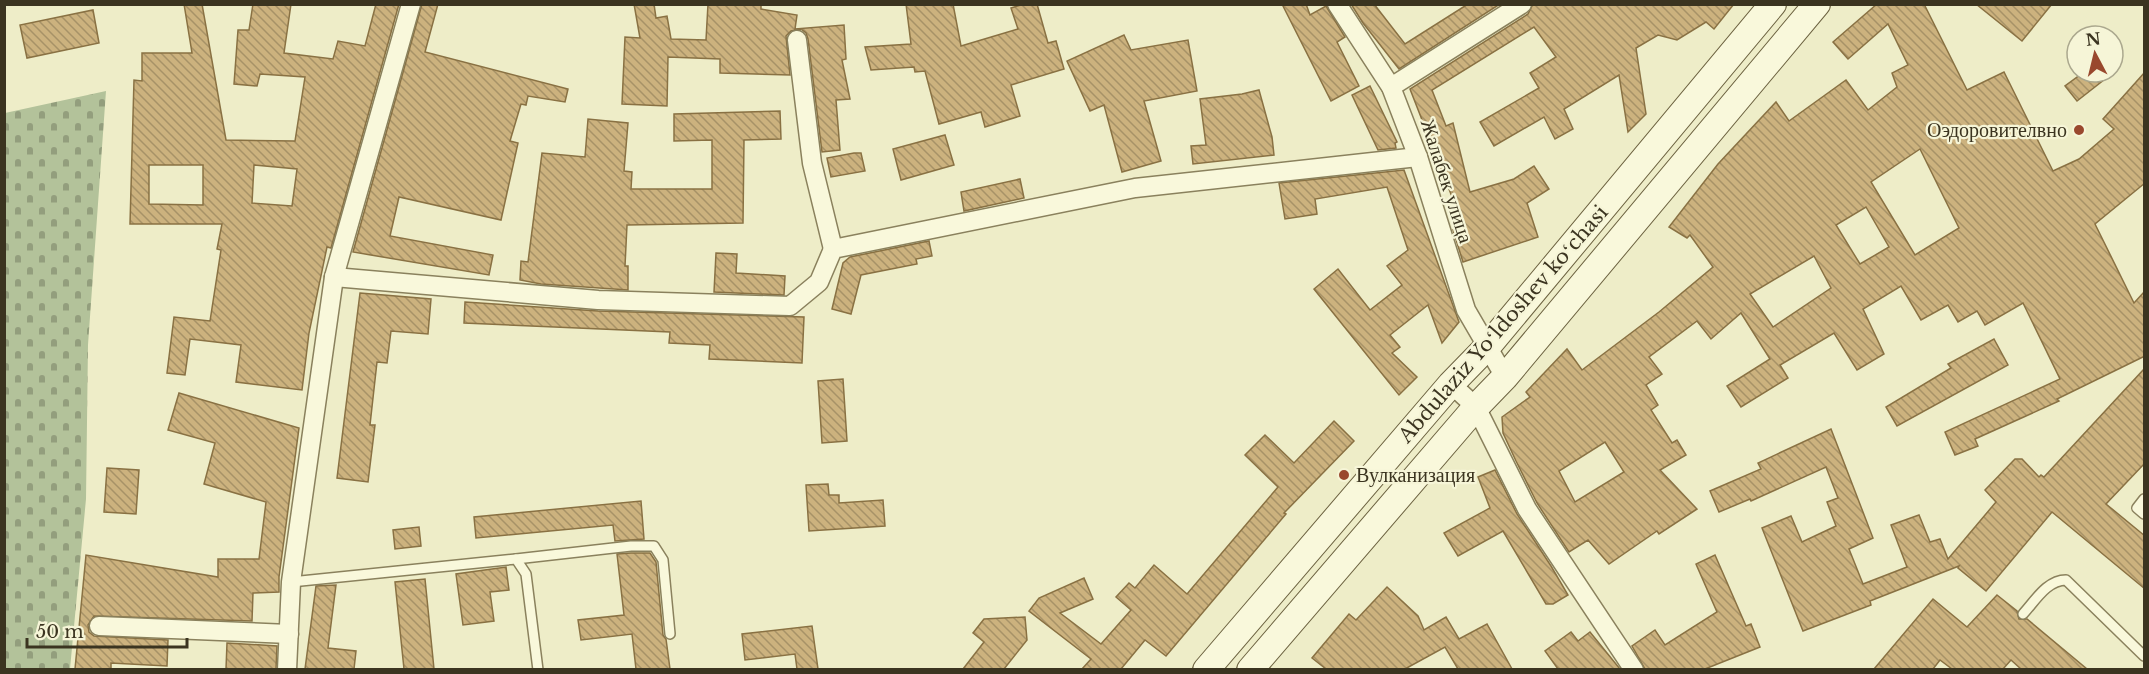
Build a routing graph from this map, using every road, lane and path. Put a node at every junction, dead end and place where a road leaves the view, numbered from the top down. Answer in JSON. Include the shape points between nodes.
{"nodes":[{"id":1,"x":411,"y":4,"type":"edge"},
{"id":2,"x":1337,"y":4,"type":"edge"},
{"id":3,"x":1522,"y":4,"type":"edge"},
{"id":4,"x":1773,"y":4,"type":"edge"},
{"id":5,"x":1817,"y":4,"type":"edge"},
{"id":6,"x":797,"y":40,"type":"dead end"},
{"id":7,"x":1391,"y":87,"type":"junction"},
{"id":8,"x":1418,"y":157,"type":"junction"},
{"id":9,"x":833,"y":249,"type":"junction"},
{"id":10,"x":334,"y":277,"type":"junction"},
{"id":11,"x":1488,"y":345,"type":"junction"},
{"id":12,"x":1505,"y":377,"type":"junction"},
{"id":13,"x":1451,"y":384,"type":"junction"},
{"id":14,"x":1476,"y":407,"type":"junction"},
{"id":15,"x":2145,"y":500,"type":"edge"},
{"id":16,"x":2145,"y":514,"type":"edge"},
{"id":17,"x":516,"y":559,"type":"junction"},
{"id":18,"x":291,"y":582,"type":"junction"},
{"id":19,"x":2023,"y":614,"type":"dead end"},
{"id":20,"x":99,"y":626,"type":"dead end"},
{"id":21,"x":289,"y":634,"type":"junction"},
{"id":22,"x":670,"y":634,"type":"dead end"},
{"id":23,"x":2145,"y":656,"type":"edge"},
{"id":24,"x":287,"y":669,"type":"edge"},
{"id":25,"x":538,"y":669,"type":"edge"},
{"id":26,"x":1206,"y":669,"type":"edge"},
{"id":27,"x":1250,"y":669,"type":"edge"},
{"id":28,"x":1634,"y":669,"type":"edge"}],
"edges":[{"from":1,"to":10,"type":"street"},
{"from":2,"to":7,"type":"street","name":"Жалабек улица"},
{"from":3,"to":7,"type":"street"},
{"from":4,"to":11,"type":"main road","name":"Abdulaziz Yoʻldoshev koʻchasi"},
{"from":5,"to":12,"type":"main road","name":"Abdulaziz Yoʻldoshev koʻchasi"},
{"from":6,"to":9,"type":"street","via":[[812,163]]},
{"from":7,"to":8,"type":"street","name":"Жалабек улица"},
{"from":8,"to":9,"type":"street","via":[[1135,188]]},
{"from":8,"to":11,"type":"street","name":"Жалабек улица","via":[[1466,310]]},
{"from":9,"to":10,"type":"street","via":[[819,282],[790,306],[598,300]]},
{"from":10,"to":18,"type":"street"},
{"from":11,"to":12,"type":"street","name":"Жалабек улица"},
{"from":11,"to":13,"type":"main road","name":"Abdulaziz Yoʻldoshev koʻchasi"},
{"from":12,"to":14,"type":"main road","name":"Abdulaziz Yoʻldoshev koʻchasi"},
{"from":13,"to":14,"type":"street"},
{"from":13,"to":26,"type":"main road","name":"Abdulaziz Yoʻldoshev koʻchasi"},
{"from":14,"to":27,"type":"main road","name":"Abdulaziz Yoʻldoshev koʻchasi"},
{"from":14,"to":28,"type":"street","via":[[1527,509]]},
{"from":15,"to":16,"type":"lane","via":[[2137,507]]},
{"from":17,"to":18,"type":"lane"},
{"from":17,"to":22,"type":"lane","via":[[654,546],[663,560]]},
{"from":17,"to":25,"type":"lane","via":[[526,574]]},
{"from":18,"to":21,"type":"street"},
{"from":19,"to":23,"type":"lane","via":[[2047,587],[2057,580],[2066,580]]},
{"from":20,"to":21,"type":"street"},
{"from":21,"to":24,"type":"street"}]}
